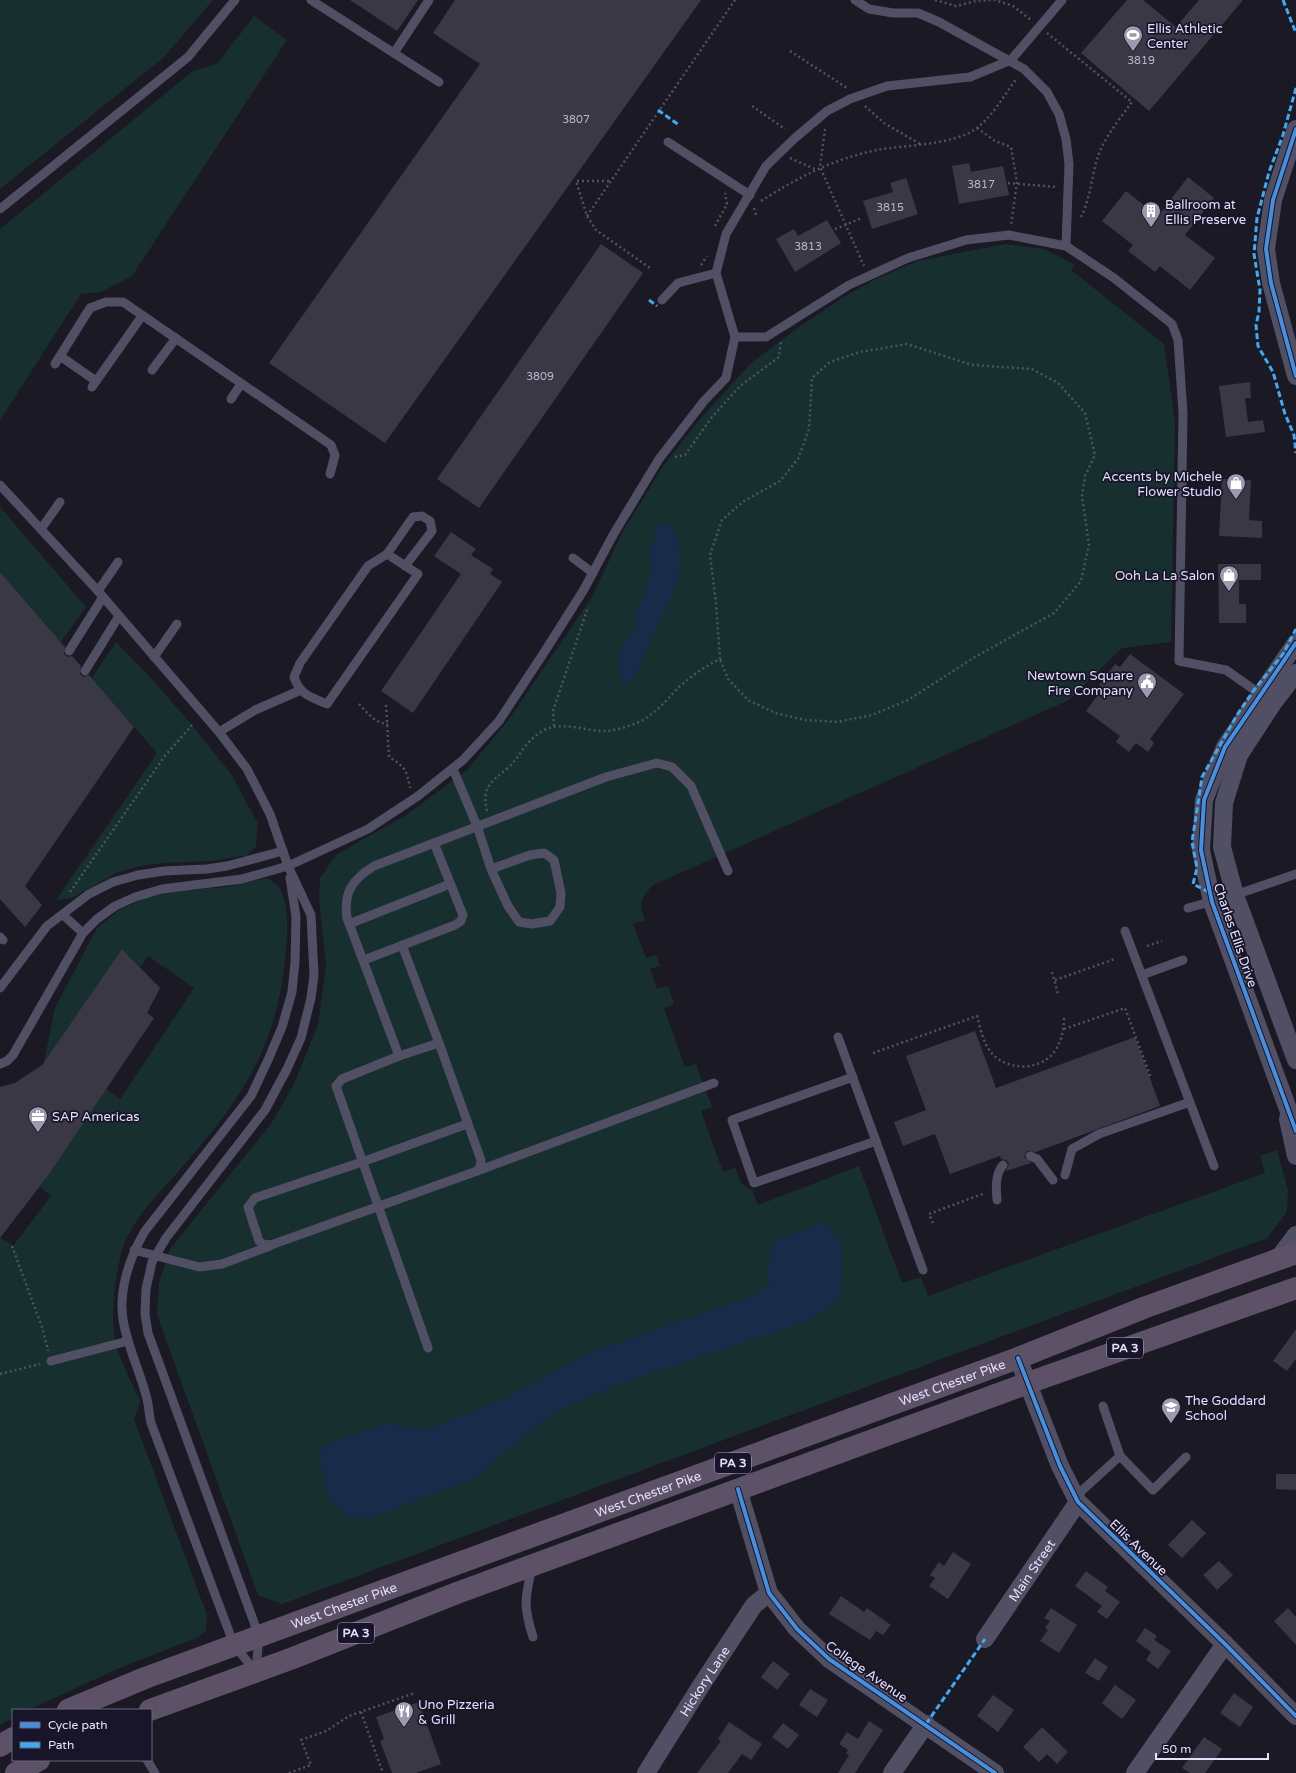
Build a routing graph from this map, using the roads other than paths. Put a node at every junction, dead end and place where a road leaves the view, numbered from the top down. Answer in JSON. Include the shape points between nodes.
{"nodes":[{"id":1,"x":234,"y":0,"type":"edge"},
{"id":2,"x":311,"y":0,"type":"edge"},
{"id":3,"x":429,"y":0,"type":"edge"},
{"id":4,"x":855,"y":0,"type":"edge"},
{"id":5,"x":1062,"y":0,"type":"edge"},
{"id":6,"x":394,"y":53,"type":"junction"},
{"id":7,"x":1011,"y":60,"type":"junction"},
{"id":8,"x":440,"y":82,"type":"dead end"},
{"id":9,"x":1296,"y":129,"type":"edge"},
{"id":10,"x":668,"y":142,"type":"dead end"},
{"id":11,"x":750,"y":196,"type":"junction"},
{"id":12,"x":0,"y":209,"type":"edge"},
{"id":13,"x":1066,"y":246,"type":"junction"},
{"id":14,"x":716,"y":273,"type":"junction"},
{"id":15,"x":662,"y":300,"type":"dead end"},
{"id":16,"x":142,"y":316,"type":"junction"},
{"id":17,"x":735,"y":337,"type":"junction"},
{"id":18,"x":176,"y":338,"type":"junction"},
{"id":19,"x":152,"y":370,"type":"dead end"},
{"id":20,"x":1296,"y":376,"type":"edge"},
{"id":21,"x":241,"y":384,"type":"junction"},
{"id":22,"x":231,"y":399,"type":"dead end"},
{"id":23,"x":330,"y":474,"type":"dead end"},
{"id":24,"x":0,"y":485,"type":"edge"},
{"id":25,"x":60,"y":502,"type":"dead end"},
{"id":26,"x":41,"y":529,"type":"junction"},
{"id":27,"x":387,"y":554,"type":"junction"},
{"id":28,"x":573,"y":558,"type":"dead end"},
{"id":29,"x":118,"y":562,"type":"dead end"},
{"id":30,"x":405,"y":566,"type":"junction"},
{"id":31,"x":593,"y":573,"type":"junction"},
{"id":32,"x":101,"y":594,"type":"junction"},
{"id":33,"x":119,"y":616,"type":"junction"},
{"id":34,"x":177,"y":624,"type":"dead end"},
{"id":35,"x":1296,"y":643,"type":"edge"},
{"id":36,"x":69,"y":651,"type":"dead end"},
{"id":37,"x":154,"y":657,"type":"junction"},
{"id":38,"x":85,"y":671,"type":"dead end"},
{"id":39,"x":1296,"y":673,"type":"edge"},
{"id":40,"x":301,"y":690,"type":"junction"},
{"id":41,"x":1267,"y":699,"type":"junction"},
{"id":42,"x":220,"y":732,"type":"junction"},
{"id":43,"x":453,"y":768,"type":"junction"},
{"id":44,"x":477,"y":826,"type":"junction"},
{"id":45,"x":434,"y":843,"type":"junction"},
{"id":46,"x":283,"y":851,"type":"junction"},
{"id":47,"x":288,"y":866,"type":"junction"},
{"id":48,"x":492,"y":869,"type":"junction"},
{"id":49,"x":728,"y":871,"type":"dead end"},
{"id":50,"x":1296,"y":874,"type":"edge"},
{"id":51,"x":450,"y":884,"type":"junction"},
{"id":52,"x":1235,"y":895,"type":"junction"},
{"id":53,"x":1212,"y":902,"type":"junction"},
{"id":54,"x":1188,"y":908,"type":"dead end"},
{"id":55,"x":63,"y":915,"type":"junction"},
{"id":56,"x":349,"y":924,"type":"junction"},
{"id":57,"x":1125,"y":931,"type":"dead end"},
{"id":58,"x":83,"y":933,"type":"junction"},
{"id":59,"x":402,"y":945,"type":"junction"},
{"id":60,"x":364,"y":960,"type":"junction"},
{"id":61,"x":1183,"y":960,"type":"dead end"},
{"id":62,"x":1142,"y":975,"type":"junction"},
{"id":63,"x":0,"y":988,"type":"edge"},
{"id":64,"x":838,"y":1037,"type":"dead end"},
{"id":65,"x":439,"y":1043,"type":"junction"},
{"id":66,"x":399,"y":1056,"type":"junction"},
{"id":67,"x":1296,"y":1060,"type":"edge"},
{"id":68,"x":0,"y":1064,"type":"edge"},
{"id":69,"x":853,"y":1077,"type":"junction"},
{"id":70,"x":714,"y":1083,"type":"dead end"},
{"id":71,"x":1284,"y":1099,"type":"junction"},
{"id":72,"x":1190,"y":1102,"type":"junction"},
{"id":73,"x":468,"y":1124,"type":"junction"},
{"id":74,"x":1296,"y":1131,"type":"edge"},
{"id":75,"x":876,"y":1140,"type":"junction"},
{"id":76,"x":1030,"y":1156,"type":"dead end"},
{"id":77,"x":1296,"y":1156,"type":"edge"},
{"id":78,"x":362,"y":1162,"type":"junction"},
{"id":79,"x":1003,"y":1165,"type":"dead end"},
{"id":80,"x":1214,"y":1166,"type":"dead end"},
{"id":81,"x":477,"y":1171,"type":"junction"},
{"id":82,"x":1065,"y":1175,"type":"dead end"},
{"id":83,"x":1053,"y":1180,"type":"dead end"},
{"id":84,"x":997,"y":1200,"type":"dead end"},
{"id":85,"x":378,"y":1207,"type":"junction"},
{"id":86,"x":1296,"y":1235,"type":"edge"},
{"id":87,"x":271,"y":1245,"type":"junction"},
{"id":88,"x":134,"y":1250,"type":"junction"},
{"id":89,"x":1296,"y":1253,"type":"edge"},
{"id":90,"x":156,"y":1256,"type":"junction"},
{"id":91,"x":1265,"y":1264,"type":"junction"},
{"id":92,"x":923,"y":1270,"type":"dead end"},
{"id":93,"x":1296,"y":1288,"type":"edge"},
{"id":94,"x":128,"y":1341,"type":"junction"},
{"id":95,"x":428,"y":1348,"type":"dead end"},
{"id":96,"x":1018,"y":1358,"type":"junction"},
{"id":97,"x":51,"y":1361,"type":"road end"},
{"id":98,"x":1028,"y":1383,"type":"junction"},
{"id":99,"x":1103,"y":1406,"type":"dead end"},
{"id":100,"x":1120,"y":1456,"type":"junction"},
{"id":101,"x":1186,"y":1457,"type":"dead end"},
{"id":102,"x":738,"y":1490,"type":"junction"},
{"id":103,"x":1077,"y":1499,"type":"junction"},
{"id":104,"x":533,"y":1565,"type":"junction"},
{"id":105,"x":768,"y":1594,"type":"junction"},
{"id":106,"x":259,"y":1636,"type":"junction"},
{"id":107,"x":533,"y":1637,"type":"dead end"},
{"id":108,"x":985,"y":1638,"type":"dead end"},
{"id":109,"x":1225,"y":1644,"type":"junction"},
{"id":110,"x":234,"y":1645,"type":"junction"},
{"id":111,"x":256,"y":1672,"type":"junction"},
{"id":112,"x":70,"y":1709,"type":"edge"},
{"id":113,"x":152,"y":1709,"type":"edge"},
{"id":114,"x":1296,"y":1716,"type":"edge"},
{"id":115,"x":926,"y":1724,"type":"junction"},
{"id":116,"x":12,"y":1739,"type":"edge"},
{"id":117,"x":0,"y":1746,"type":"edge"},
{"id":118,"x":37,"y":1761,"type":"edge"},
{"id":119,"x":148,"y":1761,"type":"edge"},
{"id":120,"x":16,"y":1773,"type":"edge"},
{"id":121,"x":155,"y":1773,"type":"edge"},
{"id":122,"x":646,"y":1773,"type":"edge"},
{"id":123,"x":892,"y":1773,"type":"edge"},
{"id":124,"x":995,"y":1773,"type":"edge"},
{"id":125,"x":1135,"y":1773,"type":"edge"}],
"edges":[{"from":1,"to":12,"type":"lane","via":[[188,56]]},
{"from":2,"to":6,"type":"lane"},
{"from":3,"to":6,"type":"lane"},
{"from":4,"to":7,"type":"lane","via":[[869,9],[893,13],[918,13]]},
{"from":5,"to":7,"type":"lane"},
{"from":6,"to":8,"type":"lane"},
{"from":7,"to":11,"type":"lane","via":[[970,78],[887,86],[827,111],[794,138],[766,166]]},
{"from":7,"to":13,"type":"lane","via":[[1047,92],[1059,114],[1070,164]]},
{"from":9,"to":20,"type":"street","via":[[1272,200],[1266,249],[1271,283]]},
{"from":10,"to":11,"type":"lane"},
{"from":11,"to":14,"type":"lane","via":[[726,234]]},
{"from":13,"to":17,"type":"lane","via":[[1009,235],[966,240],[908,258],[849,285],[766,337]]},
{"from":13,"to":41,"type":"lane","via":[[1114,278],[1172,324],[1178,340],[1184,413],[1179,661],[1226,670]]},
{"from":14,"to":15,"type":"lane","via":[[678,283]]},
{"from":14,"to":17,"type":"lane"},
{"from":16,"to":16,"type":"lane","via":[[94,384],[58,360],[90,308],[106,302],[123,302]]},
{"from":16,"to":18,"type":"lane"},
{"from":17,"to":31,"type":"lane","via":[[726,378],[704,401],[659,459]]},
{"from":18,"to":19,"type":"lane"},
{"from":18,"to":21,"type":"lane"},
{"from":21,"to":22,"type":"lane"},
{"from":21,"to":23,"type":"lane","via":[[331,445],[335,455]]},
{"from":24,"to":26,"type":"lane"},
{"from":25,"to":26,"type":"lane"},
{"from":26,"to":32,"type":"lane"},
{"from":27,"to":30,"type":"lane"},
{"from":27,"to":30,"type":"lane","via":[[414,517],[422,516],[430,521],[432,531]]},
{"from":27,"to":40,"type":"lane","via":[[368,566],[300,663],[294,677],[297,687]]},
{"from":28,"to":31,"type":"lane"},
{"from":29,"to":32,"type":"lane"},
{"from":30,"to":40,"type":"lane","via":[[418,574],[327,704]]},
{"from":31,"to":43,"type":"lane","via":[[499,721]]},
{"from":32,"to":33,"type":"lane"},
{"from":32,"to":36,"type":"lane"},
{"from":33,"to":37,"type":"lane"},
{"from":33,"to":38,"type":"lane"},
{"from":34,"to":37,"type":"lane"},
{"from":35,"to":41,"type":"street","name":"Charles Ellis Drive"},
{"from":37,"to":42,"type":"lane"},
{"from":39,"to":41,"type":"street","name":"Charles Ellis Drive"},
{"from":40,"to":42,"type":"lane","via":[[254,710]]},
{"from":41,"to":52,"type":"street","name":"Charles Ellis Drive","via":[[1239,756],[1224,803],[1222,847]]},
{"from":41,"to":53,"type":"street","name":"Charles Ellis Drive","via":[[1225,746],[1204,800],[1201,850]]},
{"from":42,"to":46,"type":"lane","via":[[248,769],[270,814]]},
{"from":43,"to":44,"type":"lane"},
{"from":43,"to":47,"type":"lane","via":[[412,800],[368,828]]},
{"from":44,"to":45,"type":"lane"},
{"from":44,"to":48,"type":"lane"},
{"from":44,"to":49,"type":"lane","via":[[606,777],[657,763],[672,767],[692,786]]},
{"from":45,"to":51,"type":"lane"},
{"from":45,"to":56,"type":"lane","via":[[374,866],[361,874],[351,887],[345,905]]},
{"from":46,"to":47,"type":"lane"},
{"from":46,"to":55,"type":"lane","via":[[227,866],[164,870],[132,876],[89,894]]},
{"from":47,"to":58,"type":"lane","via":[[242,879],[162,889],[136,897],[115,906]]},
{"from":47,"to":88,"type":"lane","via":[[296,917],[295,962],[292,992],[282,1027],[251,1096],[144,1231]]},
{"from":47,"to":90,"type":"lane","via":[[311,915],[314,950],[311,998],[301,1038],[265,1110],[166,1238]]},
{"from":48,"to":48,"type":"lane","via":[[530,855],[544,853],[554,860],[561,893],[560,907],[550,921],[532,924],[519,922],[508,906]]},
{"from":50,"to":52,"type":"lane"},
{"from":51,"to":56,"type":"lane"},
{"from":51,"to":59,"type":"lane","via":[[463,915],[461,921]]},
{"from":52,"to":53,"type":"lane"},
{"from":52,"to":67,"type":"street","name":"Charles Ellis Drive"},
{"from":53,"to":54,"type":"lane"},
{"from":53,"to":71,"type":"street","name":"Charles Ellis Drive"},
{"from":55,"to":58,"type":"lane"},
{"from":55,"to":63,"type":"lane","via":[[47,926]]},
{"from":56,"to":60,"type":"lane"},
{"from":57,"to":62,"type":"lane"},
{"from":58,"to":68,"type":"lane","via":[[13,1056]]},
{"from":59,"to":60,"type":"lane"},
{"from":59,"to":65,"type":"lane"},
{"from":60,"to":66,"type":"lane"},
{"from":61,"to":62,"type":"lane"},
{"from":62,"to":72,"type":"lane"},
{"from":64,"to":69,"type":"lane"},
{"from":65,"to":66,"type":"lane"},
{"from":65,"to":73,"type":"lane"},
{"from":66,"to":78,"type":"lane","via":[[342,1079],[336,1086]]},
{"from":69,"to":75,"type":"lane"},
{"from":69,"to":75,"type":"lane","via":[[732,1120],[754,1183]]},
{"from":70,"to":81,"type":"lane"},
{"from":71,"to":74,"type":"street","name":"Charles Ellis Drive"},
{"from":71,"to":77,"type":"street","name":"Charles Ellis Drive"},
{"from":72,"to":80,"type":"lane"},
{"from":72,"to":82,"type":"lane","via":[[1099,1134],[1072,1149]]},
{"from":73,"to":78,"type":"lane"},
{"from":73,"to":81,"type":"lane","via":[[481,1160]]},
{"from":75,"to":92,"type":"lane"},
{"from":76,"to":83,"type":"lane","via":[[1037,1160]]},
{"from":78,"to":85,"type":"lane"},
{"from":78,"to":87,"type":"lane","via":[[255,1198],[248,1207],[259,1241]]},
{"from":79,"to":84,"type":"lane","via":[[999,1170],[996,1186]]},
{"from":81,"to":85,"type":"lane"},
{"from":85,"to":87,"type":"lane"},
{"from":85,"to":95,"type":"lane"},
{"from":86,"to":91,"type":"street","via":[[1281,1255]]},
{"from":87,"to":90,"type":"lane","via":[[222,1264],[199,1267]]},
{"from":88,"to":90,"type":"lane"},
{"from":88,"to":94,"type":"lane","via":[[122,1304],[123,1324]]},
{"from":89,"to":91,"type":"highway","name":"West Chester Pike","number":"PA 3"},
{"from":90,"to":106,"type":"lane","via":[[152,1262],[146,1289],[145,1314],[148,1333]]},
{"from":91,"to":96,"type":"highway","name":"West Chester Pike","number":"PA 3","via":[[1146,1307]]},
{"from":93,"to":98,"type":"highway","name":"West Chester Pike","number":"PA 3"},
{"from":94,"to":97,"type":"lane"},
{"from":94,"to":110,"type":"lane","via":[[147,1399],[151,1423]]},
{"from":96,"to":98,"type":"street","name":"Ellis Avenue"},
{"from":96,"to":106,"type":"highway","name":"West Chester Pike","number":"PA 3"},
{"from":98,"to":102,"type":"highway","name":"West Chester Pike","number":"PA 3"},
{"from":98,"to":103,"type":"street","name":"Ellis Avenue","via":[[1060,1466]]},
{"from":99,"to":100,"type":"lane"},
{"from":100,"to":101,"type":"lane","via":[[1153,1490]]},
{"from":100,"to":103,"type":"lane"},
{"from":102,"to":104,"type":"highway","name":"West Chester Pike","number":"PA 3"},
{"from":102,"to":105,"type":"street","name":"College Avenue"},
{"from":103,"to":108,"type":"street","name":"Main Street"},
{"from":103,"to":109,"type":"street","name":"Ellis Avenue"},
{"from":104,"to":107,"type":"lane","via":[[525,1607]]},
{"from":104,"to":111,"type":"highway","name":"West Chester Pike","number":"PA 3"},
{"from":105,"to":115,"type":"street","name":"College Avenue","via":[[797,1629],[829,1659]]},
{"from":105,"to":122,"type":"street","name":"Hickory Lane","via":[[754,1606]]},
{"from":106,"to":110,"type":"highway","name":"West Chester Pike","number":"PA 3"},
{"from":106,"to":111,"type":"lane"},
{"from":109,"to":114,"type":"street","name":"Ellis Avenue"},
{"from":109,"to":125,"type":"street"},
{"from":110,"to":111,"type":"lane"},
{"from":110,"to":112,"type":"highway","name":"West Chester Pike","number":"PA 3"},
{"from":111,"to":113,"type":"highway","name":"West Chester Pike","number":"PA 3"},
{"from":115,"to":123,"type":"street"},
{"from":115,"to":124,"type":"street","name":"College Avenue"},
{"from":116,"to":117,"type":"highway"},
{"from":118,"to":120,"type":"highway"},
{"from":119,"to":121,"type":"lane"}]}
